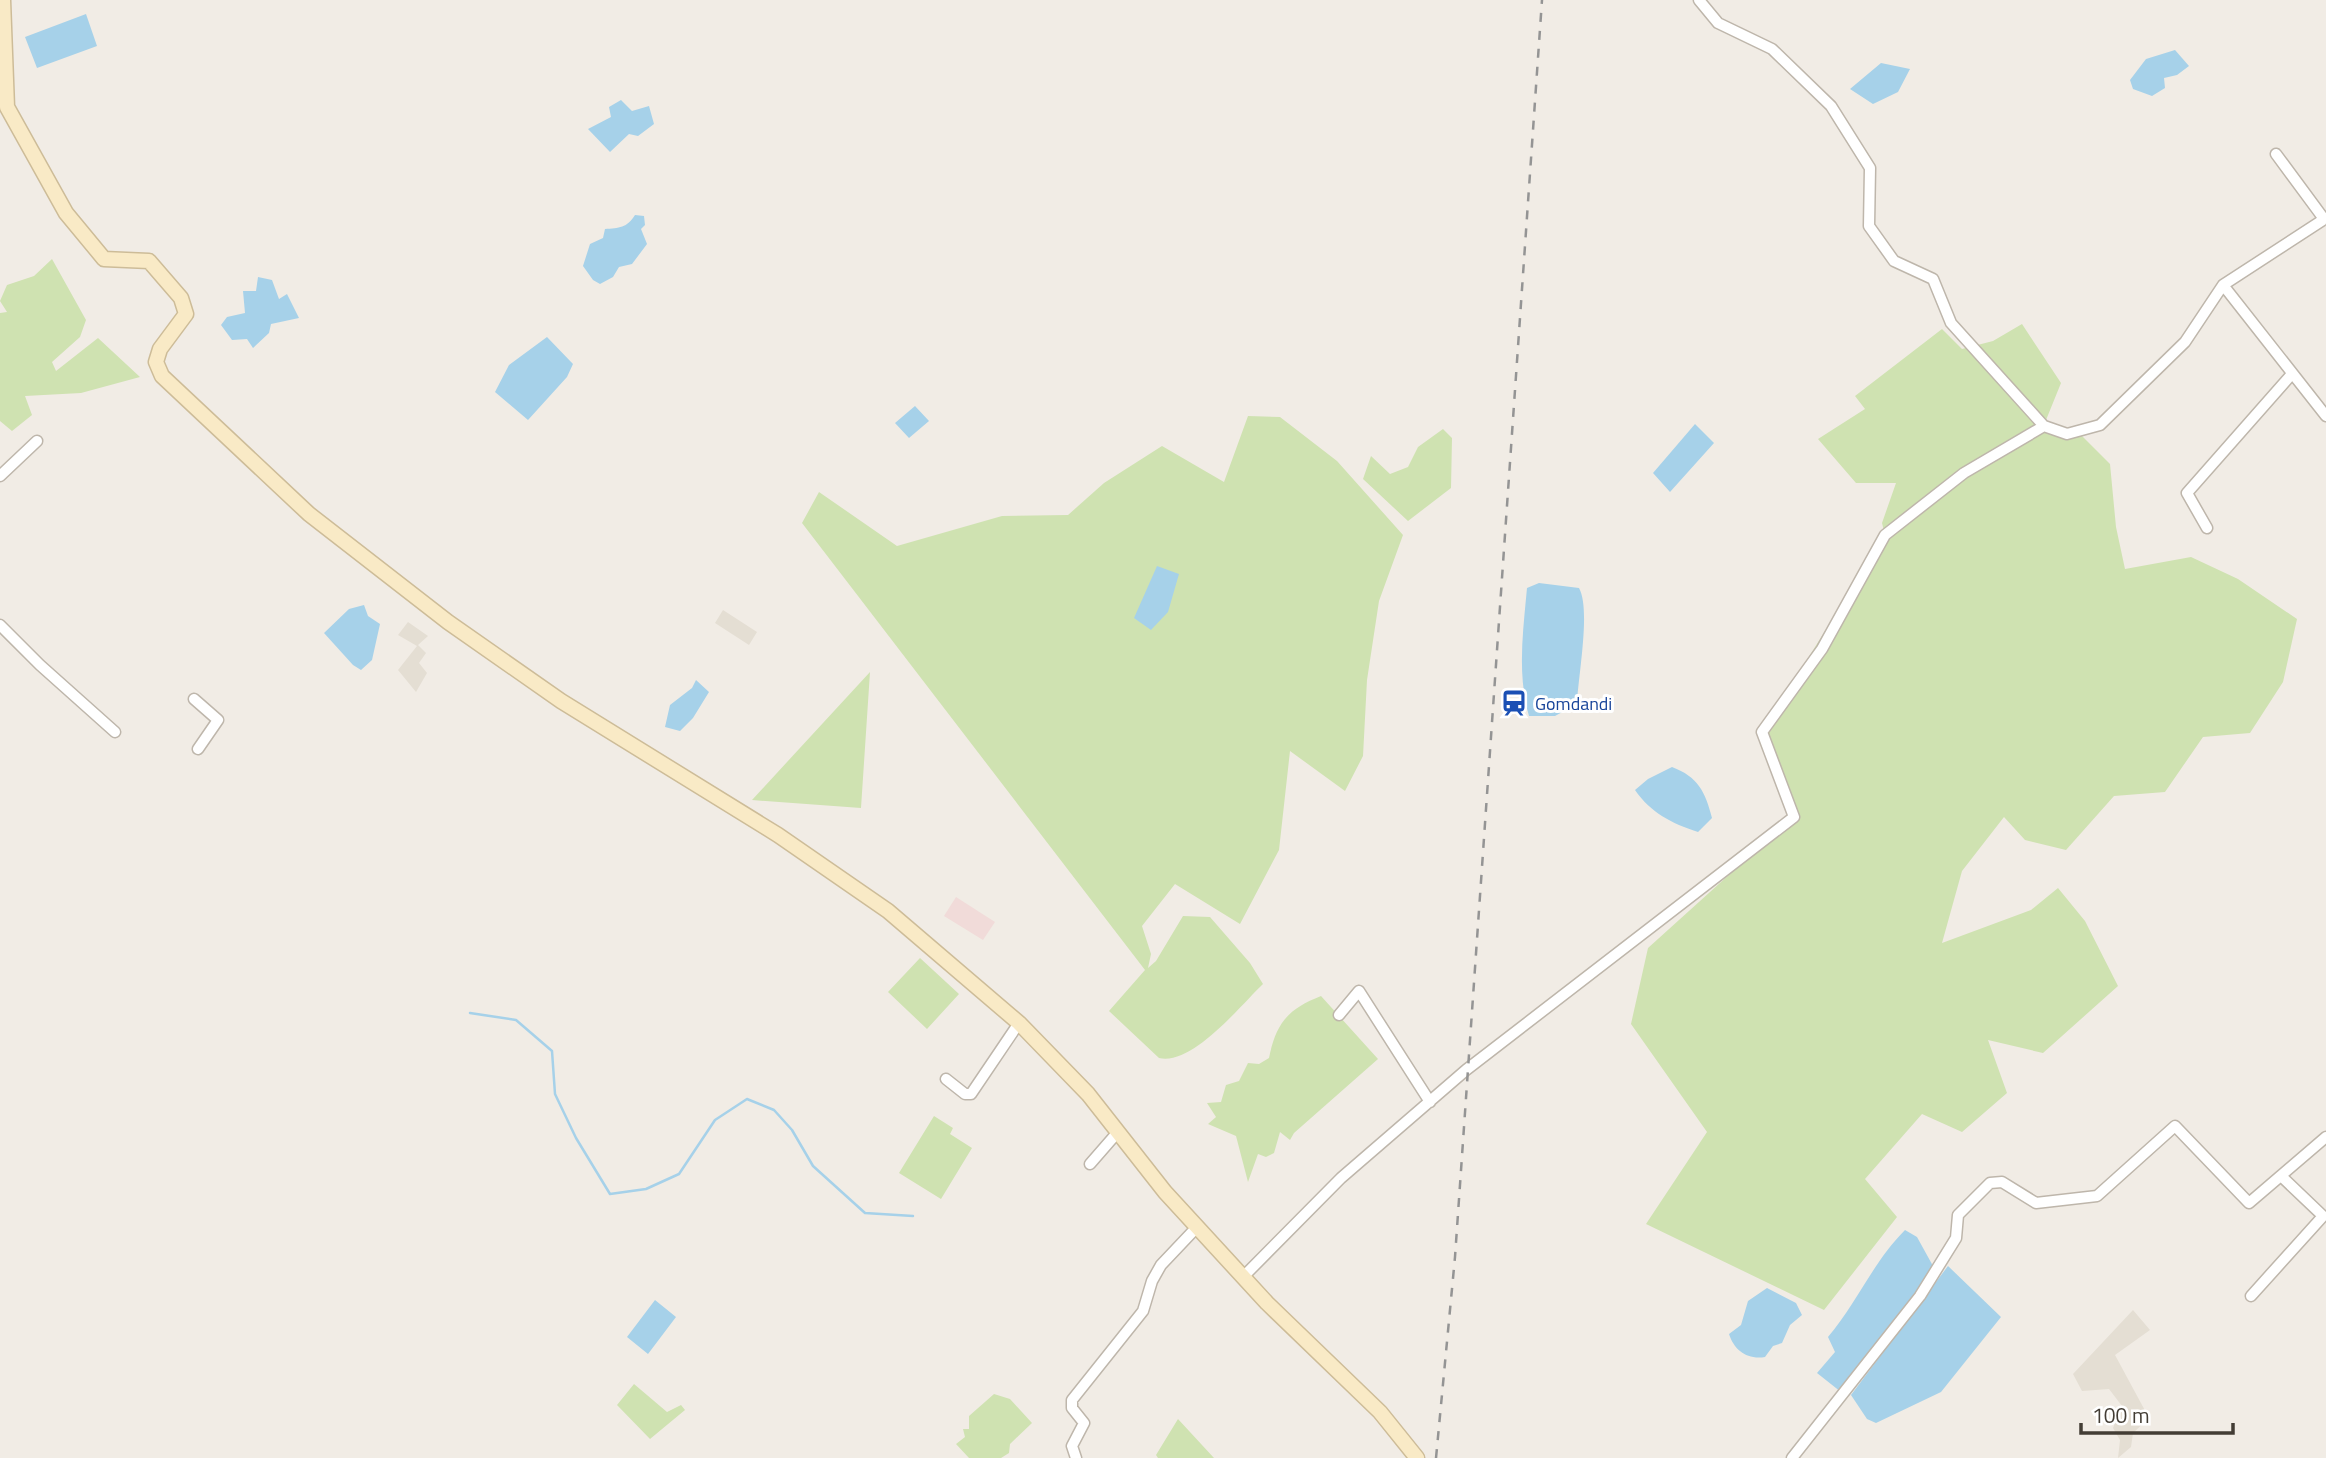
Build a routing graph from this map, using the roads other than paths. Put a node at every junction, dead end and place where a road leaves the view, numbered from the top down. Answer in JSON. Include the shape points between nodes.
{"nodes":[{"id":1,"x":3,"y":0,"type":"edge"},
{"id":2,"x":1699,"y":0,"type":"edge"},
{"id":3,"x":2276,"y":154,"type":"dead end"},
{"id":4,"x":2325,"y":218,"type":"edge"},
{"id":5,"x":2223,"y":285,"type":"junction"},
{"id":6,"x":2291,"y":375,"type":"junction"},
{"id":7,"x":2326,"y":416,"type":"edge"},
{"id":8,"x":2044,"y":426,"type":"junction"},
{"id":9,"x":37,"y":441,"type":"dead end"},
{"id":10,"x":0,"y":477,"type":"edge"},
{"id":11,"x":2207,"y":528,"type":"dead end"},
{"id":12,"x":0,"y":625,"type":"edge"},
{"id":13,"x":194,"y":699,"type":"dead end"},
{"id":14,"x":115,"y":732,"type":"dead end"},
{"id":15,"x":198,"y":749,"type":"dead end"},
{"id":16,"x":1339,"y":1015,"type":"dead end"},
{"id":17,"x":1019,"y":1023,"type":"junction"},
{"id":18,"x":946,"y":1079,"type":"dead end"},
{"id":19,"x":1430,"y":1102,"type":"junction"},
{"id":20,"x":1117,"y":1133,"type":"junction"},
{"id":21,"x":2326,"y":1137,"type":"edge"},
{"id":22,"x":1090,"y":1164,"type":"dead end"},
{"id":23,"x":2281,"y":1176,"type":"junction"},
{"id":24,"x":1197,"y":1227,"type":"junction"},
{"id":25,"x":1243,"y":1277,"type":"junction"},
{"id":26,"x":2251,"y":1296,"type":"dead end"},
{"id":27,"x":1076,"y":1458,"type":"edge"},
{"id":28,"x":1417,"y":1458,"type":"edge"},
{"id":29,"x":1792,"y":1458,"type":"edge"}],
"edges":[{"from":1,"to":17,"type":"main road","via":[[5,100],[66,213],[104,259],[149,261],[181,298],[186,314],[156,362],[162,376],[309,514],[447,622],[572,708],[778,835],[877,903]]},
{"from":2,"to":8,"type":"street","via":[[1718,23],[1772,48],[1831,106],[1870,168],[1869,226],[1894,261],[1933,279],[1951,323]]},
{"from":3,"to":4,"type":"street"},
{"from":4,"to":5,"type":"street"},
{"from":5,"to":6,"type":"street"},
{"from":5,"to":8,"type":"street","via":[[2185,342],[2100,425],[2067,434]]},
{"from":6,"to":7,"type":"street"},
{"from":6,"to":11,"type":"street","via":[[2188,493]]},
{"from":8,"to":19,"type":"street","via":[[1964,473],[1885,534],[1822,649],[1762,732],[1794,817]]},
{"from":9,"to":10,"type":"street"},
{"from":12,"to":14,"type":"street"},
{"from":13,"to":15,"type":"street","via":[[218,720]]},
{"from":16,"to":19,"type":"street","via":[[1359,991]]},
{"from":17,"to":18,"type":"street","via":[[971,1094]]},
{"from":17,"to":20,"type":"main road","via":[[1088,1094]]},
{"from":19,"to":25,"type":"street","via":[[1341,1178]]},
{"from":20,"to":22,"type":"street"},
{"from":20,"to":24,"type":"main road"},
{"from":21,"to":23,"type":"street"},
{"from":23,"to":26,"type":"street","via":[[2323,1216]]},
{"from":23,"to":29,"type":"street","via":[[2249,1203],[2175,1126],[2097,1196],[2036,1203],[2002,1182],[1990,1183],[1958,1214],[1956,1238],[1920,1296]]},
{"from":24,"to":25,"type":"main road"},
{"from":24,"to":27,"type":"street","via":[[1161,1265],[1143,1311],[1072,1401],[1084,1423],[1072,1446]]},
{"from":25,"to":28,"type":"main road","via":[[1380,1412]]}]}
